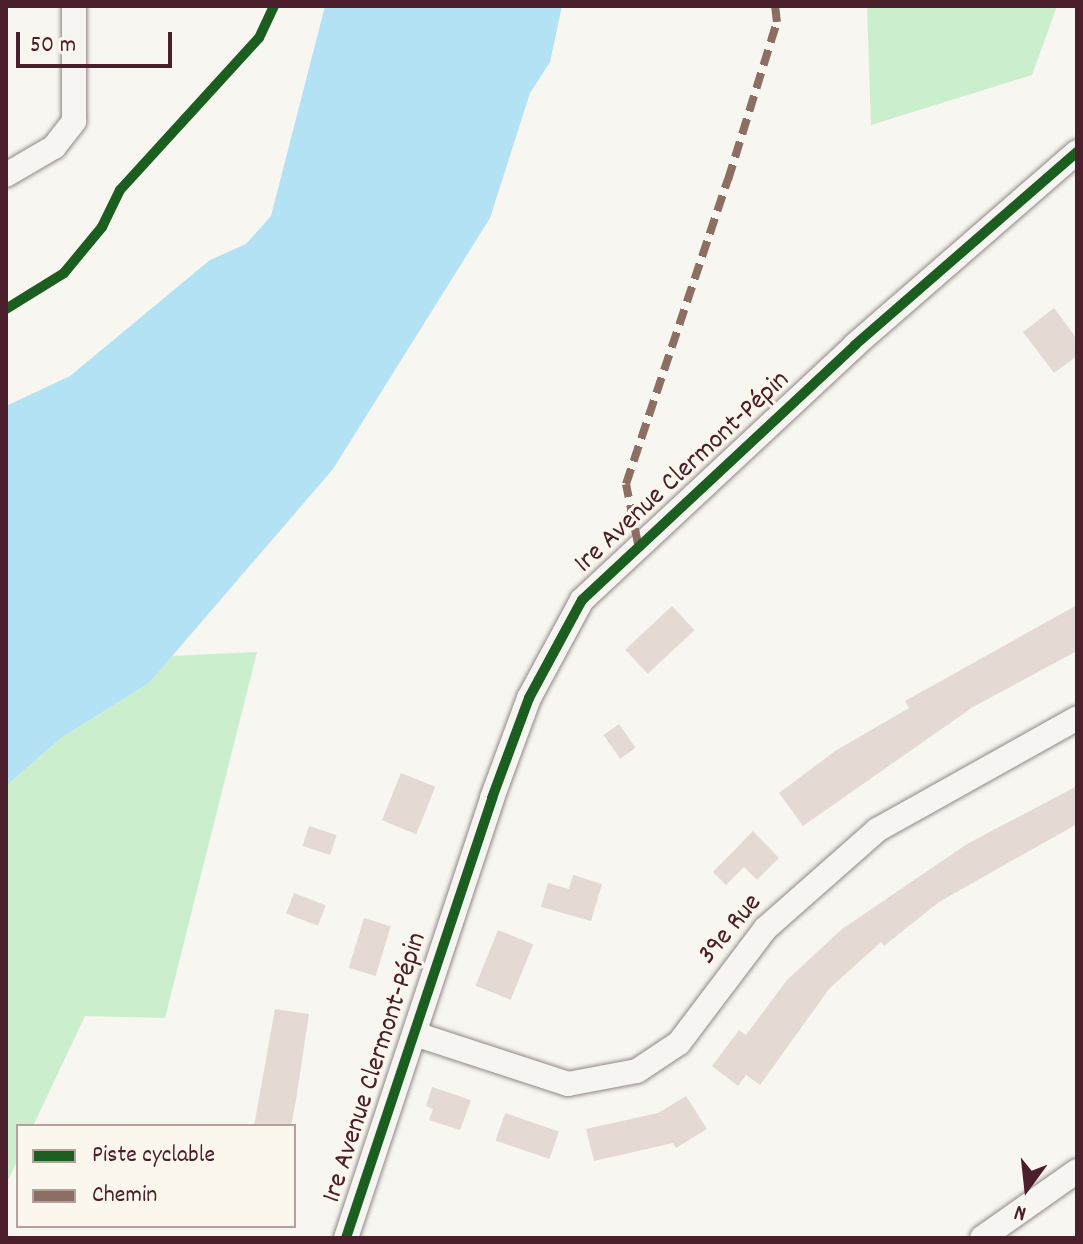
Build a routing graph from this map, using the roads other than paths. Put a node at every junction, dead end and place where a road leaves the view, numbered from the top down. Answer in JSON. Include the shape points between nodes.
{"nodes":[{"id":1,"x":74,"y":6,"type":"edge"},
{"id":2,"x":1077,"y":152,"type":"edge"},
{"id":3,"x":6,"y":175,"type":"edge"},
{"id":4,"x":1077,"y":718,"type":"edge"},
{"id":5,"x":415,"y":1034,"type":"junction"},
{"id":6,"x":1077,"y":1171,"type":"edge"},
{"id":7,"x":346,"y":1238,"type":"edge"},
{"id":8,"x":982,"y":1238,"type":"edge"}],
"edges":[{"from":1,"to":3,"type":"street","via":[[74,121],[54,147]]},
{"from":2,"to":5,"type":"street","name":"1re Avenue Clermont-Pépin","via":[[855,345],[582,600],[529,698],[454,905]]},
{"from":4,"to":5,"type":"street","name":"39e Rue","via":[[877,830],[766,928],[679,1043],[637,1071],[568,1084]]},
{"from":5,"to":7,"type":"street","name":"1re Avenue Clermont-Pépin"},
{"from":6,"to":8,"type":"street"}]}
